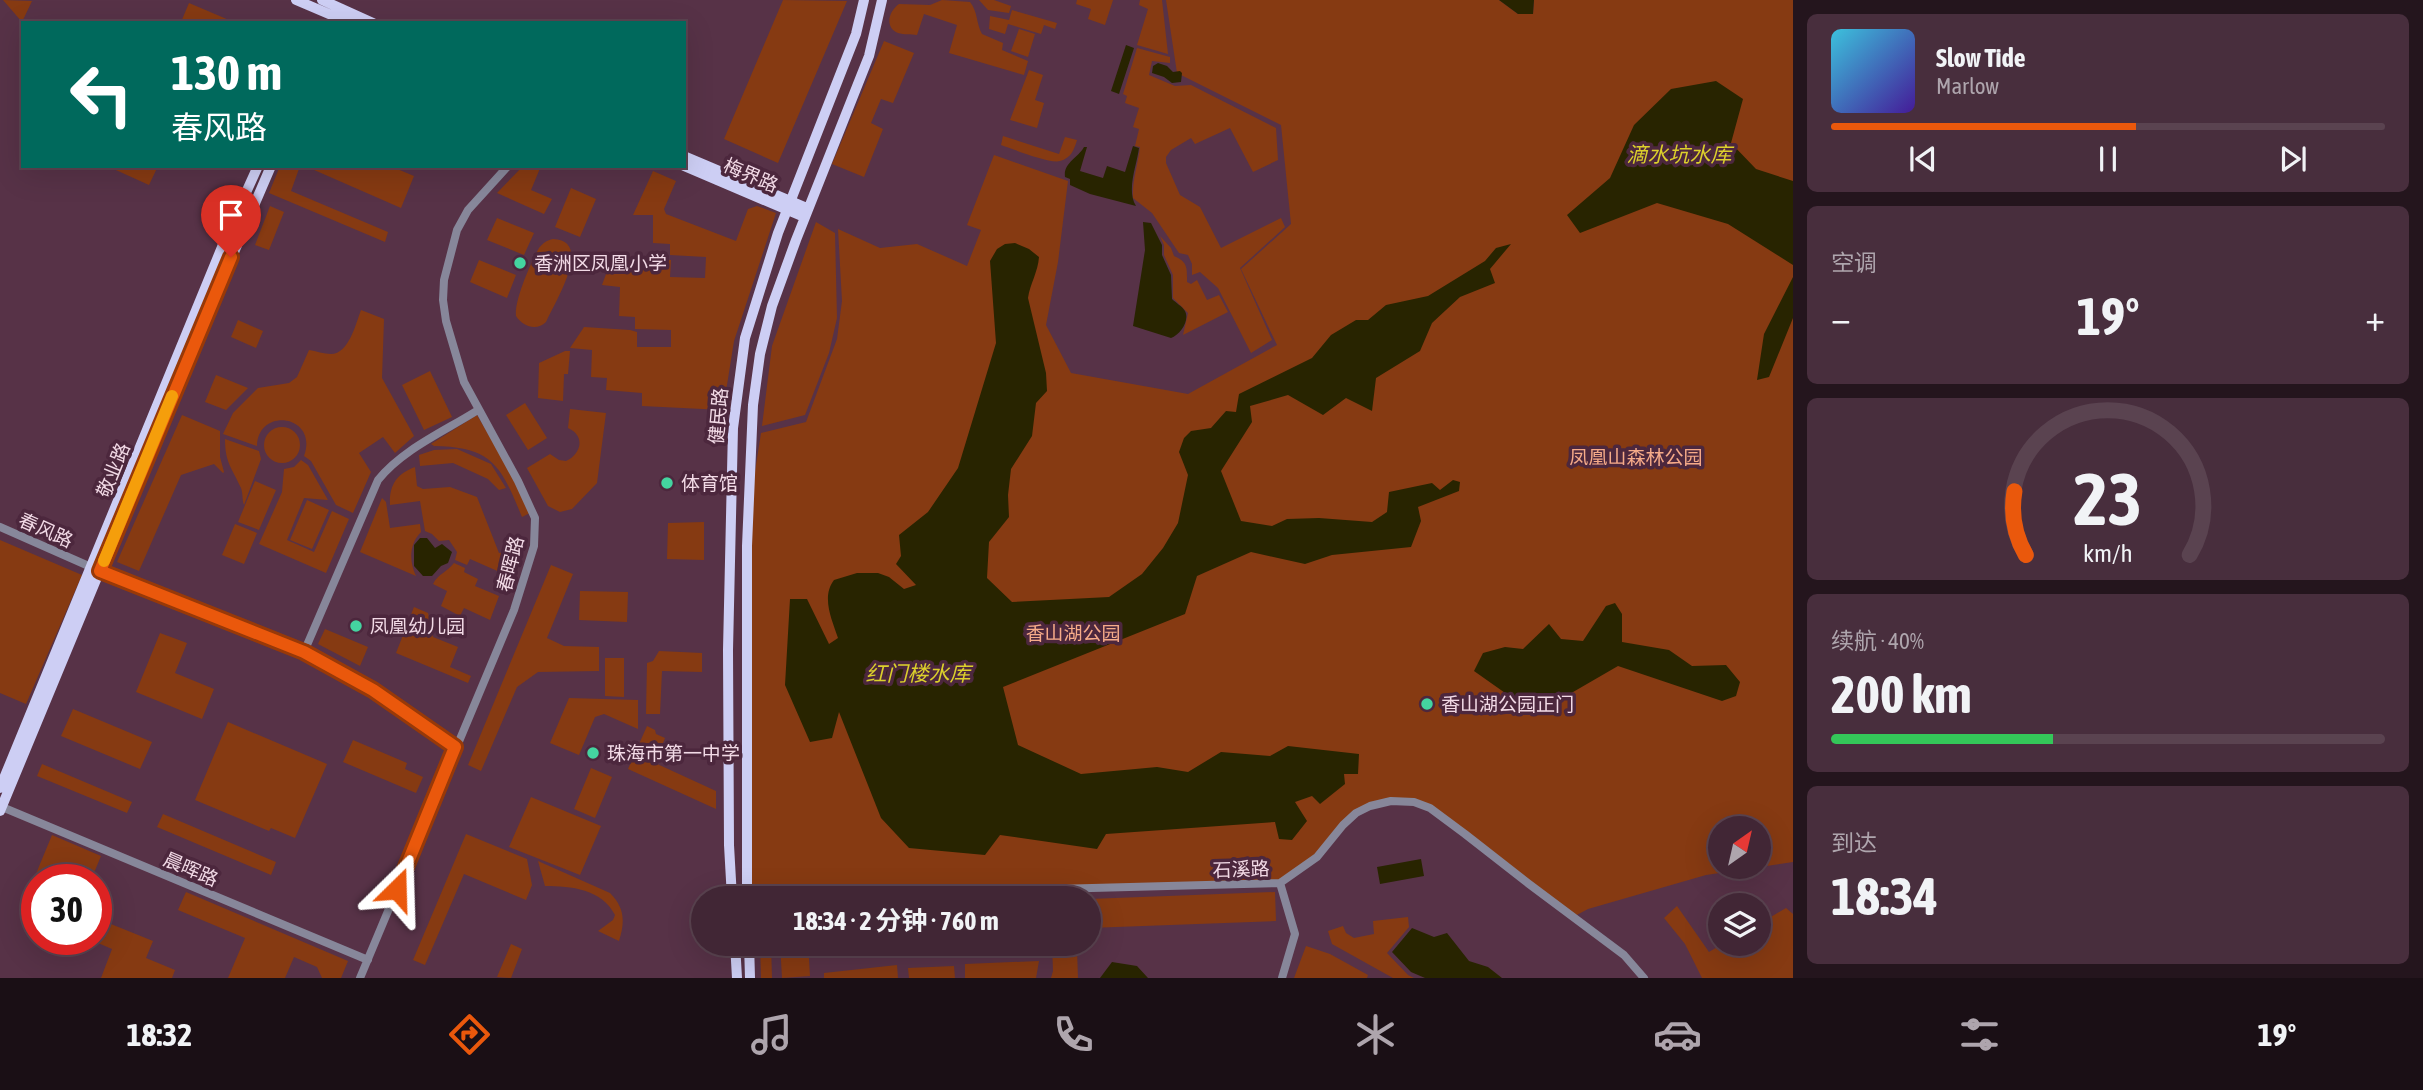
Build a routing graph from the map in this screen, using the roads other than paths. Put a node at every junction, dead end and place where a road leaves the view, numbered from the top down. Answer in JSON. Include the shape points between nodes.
{"nodes":[{"id":1,"x":296,"y":0,"type":"edge"},
{"id":2,"x":864,"y":0,"type":"edge"},
{"id":3,"x":882,"y":0,"type":"edge"},
{"id":4,"x":333,"y":11,"type":"edge"},
{"id":5,"x":366,"y":21,"type":"edge"},
{"id":6,"x":686,"y":157,"type":"edge"},
{"id":7,"x":686,"y":167,"type":"edge"},
{"id":8,"x":257,"y":168,"type":"edge"},
{"id":9,"x":270,"y":168,"type":"edge"},
{"id":10,"x":506,"y":168,"type":"edge"},
{"id":11,"x":788,"y":205,"type":"junction"},
{"id":12,"x":806,"y":213,"type":"junction"},
{"id":13,"x":478,"y":410,"type":"junction"},
{"id":14,"x":0,"y":527,"type":"edge"},
{"id":15,"x":96,"y":569,"type":"junction"},
{"id":16,"x":304,"y":652,"type":"junction"},
{"id":17,"x":455,"y":747,"type":"junction"},
{"id":18,"x":0,"y":788,"type":"edge"},
{"id":19,"x":1,"y":809,"type":"edge"},
{"id":20,"x":1280,"y":883,"type":"junction"},
{"id":21,"x":731,"y":886,"type":"edge"},
{"id":22,"x":747,"y":886,"type":"edge"},
{"id":23,"x":1101,"y":888,"type":"edge"},
{"id":24,"x":736,"y":956,"type":"edge"},
{"id":25,"x":749,"y":956,"type":"edge"},
{"id":26,"x":368,"y":960,"type":"junction"},
{"id":27,"x":360,"y":978,"type":"edge"},
{"id":28,"x":737,"y":978,"type":"edge"},
{"id":29,"x":750,"y":978,"type":"edge"},
{"id":30,"x":1282,"y":978,"type":"edge"},
{"id":31,"x":1644,"y":978,"type":"edge"}],
"edges":[{"from":1,"to":4,"type":"main road"},
{"from":2,"to":11,"type":"main road","name":"健民路","via":[[856,34]]},
{"from":3,"to":12,"type":"main road","name":"健民路","via":[[869,56]]},
{"from":4,"to":5,"type":"main road"},
{"from":6,"to":11,"type":"main road"},
{"from":7,"to":11,"type":"main road","name":"梅界路"},
{"from":8,"to":15,"type":"main road","name":"敬业路"},
{"from":9,"to":15,"type":"main road"},
{"from":10,"to":13,"type":"street","name":"春晖路","via":[[468,210],[457,230],[444,280],[446,320],[464,382]]},
{"from":11,"to":12,"type":"main road"},
{"from":11,"to":21,"type":"main road","name":"健民路","via":[[744,338],[734,412],[728,650]]},
{"from":12,"to":22,"type":"main road","name":"健民路","via":[[764,332],[753,405],[747,545]]},
{"from":13,"to":16,"type":"street","via":[[408,453],[378,480]]},
{"from":13,"to":17,"type":"street","name":"春晖路","via":[[535,518],[534,546],[514,610]]},
{"from":14,"to":15,"type":"street","name":"春风路"},
{"from":15,"to":16,"type":"street","name":"春风路"},
{"from":15,"to":18,"type":"main road","name":"敬业路"},
{"from":15,"to":19,"type":"main road","name":"敬业路"},
{"from":16,"to":17,"type":"street","name":"春风路","via":[[373,690]]},
{"from":17,"to":26,"type":"street","name":"春晖路"},
{"from":19,"to":26,"type":"street","name":"晨晖路"},
{"from":20,"to":23,"type":"street","name":"石溪路"},
{"from":20,"to":30,"type":"street","via":[[1296,934]]},
{"from":20,"to":31,"type":"street","name":"石溪路","via":[[1317,857],[1356,813],[1383,802],[1414,802],[1430,808],[1624,955]]},
{"from":24,"to":28,"type":"main road"},
{"from":25,"to":29,"type":"main road"},
{"from":26,"to":27,"type":"street","name":"春晖路"}]}
